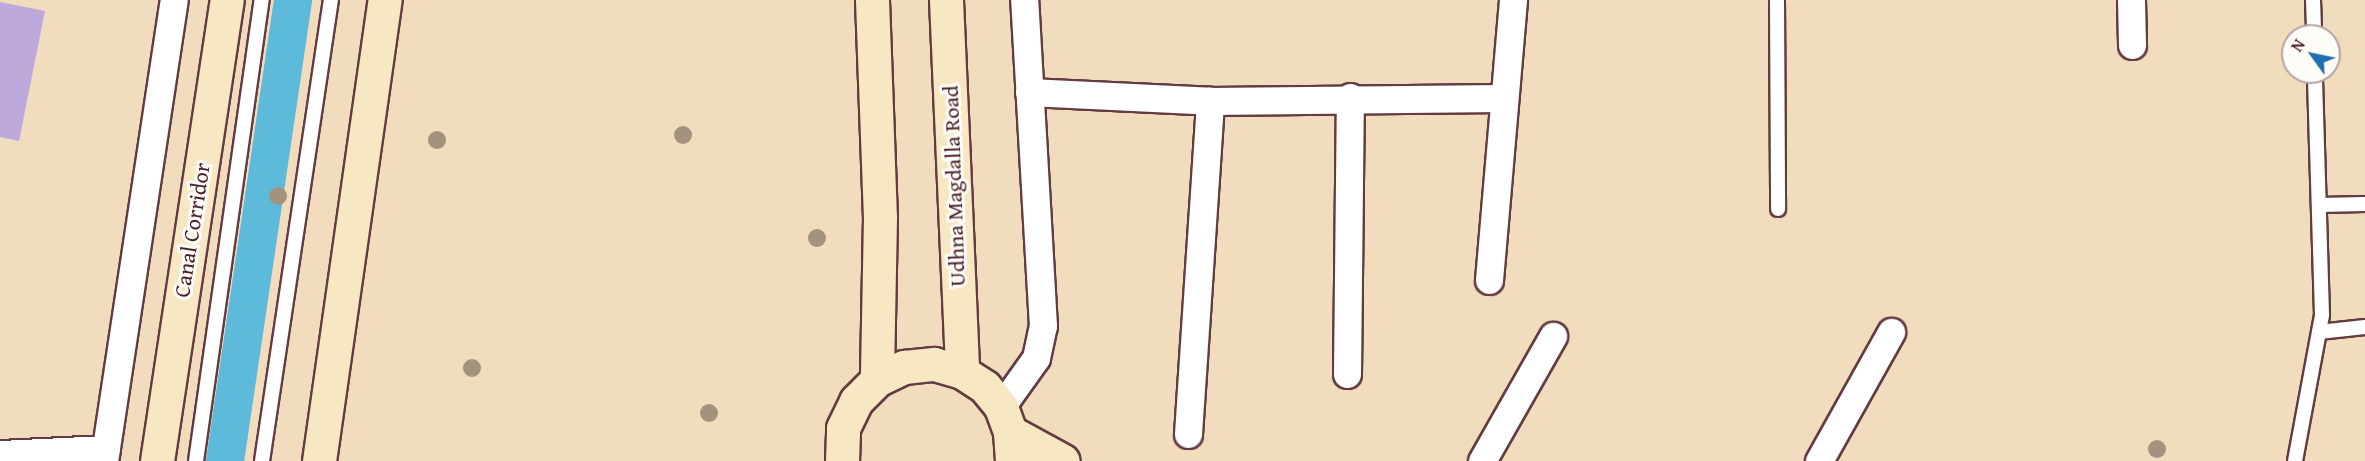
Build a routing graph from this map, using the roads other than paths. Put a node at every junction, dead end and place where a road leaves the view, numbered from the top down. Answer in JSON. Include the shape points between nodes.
{"nodes":[{"id":1,"x":174,"y":0,"type":"edge"},
{"id":2,"x":227,"y":0,"type":"edge"},
{"id":3,"x":261,"y":0,"type":"edge"},
{"id":4,"x":331,"y":0,"type":"edge"},
{"id":5,"x":385,"y":0,"type":"edge"},
{"id":6,"x":872,"y":0,"type":"edge"},
{"id":7,"x":946,"y":0,"type":"edge"},
{"id":8,"x":1024,"y":0,"type":"edge"},
{"id":9,"x":1513,"y":0,"type":"edge"},
{"id":10,"x":1777,"y":0,"type":"edge"},
{"id":11,"x":2132,"y":0,"type":"edge"},
{"id":12,"x":2313,"y":0,"type":"edge"},
{"id":13,"x":2314,"y":24,"type":"edge"},
{"id":14,"x":2132,"y":45,"type":"dead end"},
{"id":15,"x":2315,"y":84,"type":"edge"},
{"id":16,"x":1029,"y":92,"type":"junction"},
{"id":17,"x":1350,"y":98,"type":"junction"},
{"id":18,"x":1503,"y":98,"type":"junction"},
{"id":19,"x":1210,"y":101,"type":"junction"},
{"id":20,"x":2365,"y":204,"type":"edge"},
{"id":21,"x":2319,"y":205,"type":"junction"},
{"id":22,"x":1778,"y":209,"type":"dead end"},
{"id":23,"x":1489,"y":280,"type":"dead end"},
{"id":24,"x":2365,"y":327,"type":"edge"},
{"id":25,"x":1891,"y":332,"type":"dead end"},
{"id":26,"x":2319,"y":332,"type":"junction"},
{"id":27,"x":1553,"y":336,"type":"dead end"},
{"id":28,"x":962,"y":372,"type":"junction"},
{"id":29,"x":1347,"y":374,"type":"dead end"},
{"id":30,"x":877,"y":380,"type":"junction"},
{"id":31,"x":1008,"y":433,"type":"edge"},
{"id":32,"x":1188,"y":434,"type":"dead end"},
{"id":33,"x":0,"y":454,"type":"edge"},
{"id":34,"x":105,"y":455,"type":"edge"},
{"id":35,"x":157,"y":461,"type":"edge"},
{"id":36,"x":196,"y":461,"type":"edge"},
{"id":37,"x":262,"y":461,"type":"edge"},
{"id":38,"x":319,"y":461,"type":"edge"},
{"id":39,"x":842,"y":461,"type":"edge"},
{"id":40,"x":1063,"y":461,"type":"edge"},
{"id":41,"x":1482,"y":461,"type":"edge"},
{"id":42,"x":1819,"y":461,"type":"edge"},
{"id":43,"x":2295,"y":461,"type":"edge"}],
"edges":[{"from":1,"to":34,"type":"street"},
{"from":2,"to":35,"type":"main road","name":"Canal Corridor"},
{"from":3,"to":36,"type":"lane"},
{"from":4,"to":37,"type":"lane"},
{"from":5,"to":38,"type":"main road"},
{"from":6,"to":30,"type":"main road","via":[[880,217]]},
{"from":7,"to":28,"type":"main road","name":"Udhna Magdalla Road"},
{"from":8,"to":16,"type":"street"},
{"from":9,"to":18,"type":"street"},
{"from":10,"to":22,"type":"lane"},
{"from":11,"to":14,"type":"street"},
{"from":12,"to":13,"type":"lane"},
{"from":15,"to":21,"type":"lane"},
{"from":16,"to":19,"type":"street"},
{"from":16,"to":31,"type":"street","via":[[1043,326],[1036,358]]},
{"from":17,"to":18,"type":"street"},
{"from":17,"to":19,"type":"street"},
{"from":17,"to":29,"type":"street"},
{"from":18,"to":23,"type":"street"},
{"from":19,"to":32,"type":"street"},
{"from":20,"to":21,"type":"lane"},
{"from":21,"to":26,"type":"lane"},
{"from":24,"to":26,"type":"lane"},
{"from":25,"to":42,"type":"street"},
{"from":26,"to":43,"type":"lane"},
{"from":27,"to":41,"type":"street"},
{"from":28,"to":30,"type":"main road","via":[[934,364],[904,367]]},
{"from":28,"to":31,"type":"main road","via":[[985,387]]},
{"from":30,"to":39,"type":"main road","via":[[856,401],[843,428]]},
{"from":31,"to":40,"type":"main road"},
{"from":33,"to":34,"type":"street"}]}
